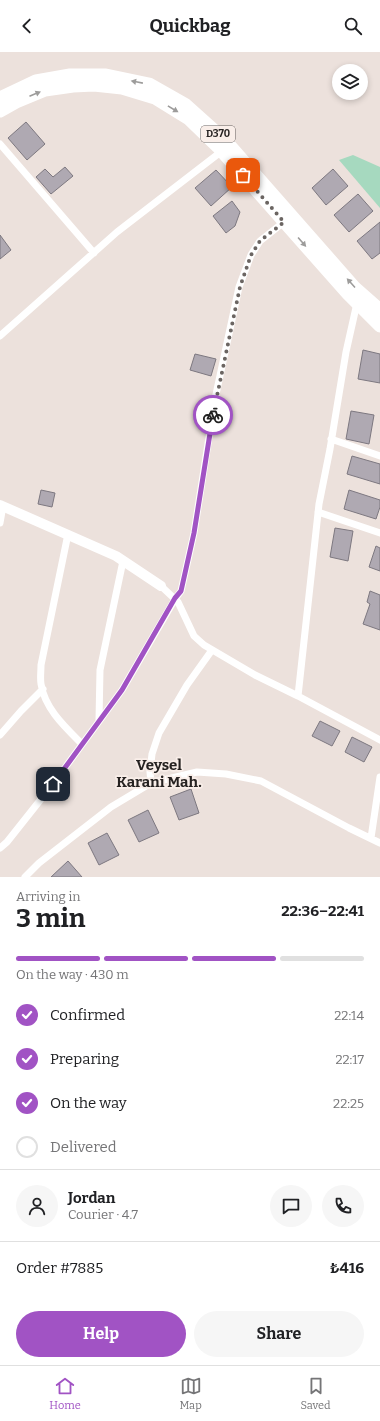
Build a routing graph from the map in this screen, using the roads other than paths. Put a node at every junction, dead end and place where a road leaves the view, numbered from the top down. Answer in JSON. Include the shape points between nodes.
{"nodes":[{"id":1,"x":0,"y":98,"type":"edge"},
{"id":2,"x":0,"y":111,"type":"edge"},
{"id":3,"x":0,"y":144,"type":"edge"},
{"id":4,"x":222,"y":151,"type":"junction"},
{"id":5,"x":284,"y":222,"type":"junction"},
{"id":6,"x":94,"y":253,"type":"junction"},
{"id":7,"x":357,"y":303,"type":"junction"},
{"id":8,"x":380,"y":310,"type":"edge"},
{"id":9,"x":380,"y":326,"type":"edge"},
{"id":10,"x":0,"y":336,"type":"edge"},
{"id":11,"x":331,"y":439,"type":"junction"},
{"id":12,"x":380,"y":456,"type":"edge"},
{"id":13,"x":1,"y":505,"type":"edge"},
{"id":14,"x":318,"y":512,"type":"junction"},
{"id":15,"x":0,"y":524,"type":"edge"},
{"id":16,"x":380,"y":532,"type":"edge"},
{"id":17,"x":68,"y":534,"type":"junction"},
{"id":18,"x":123,"y":561,"type":"junction"},
{"id":19,"x":161,"y":586,"type":"joint"},
{"id":20,"x":175,"y":598,"type":"junction"},
{"id":21,"x":212,"y":650,"type":"junction"},
{"id":22,"x":43,"y":689,"type":"junction"},
{"id":23,"x":298,"y":696,"type":"junction"},
{"id":24,"x":99,"y":720,"type":"junction"},
{"id":25,"x":0,"y":735,"type":"edge"},
{"id":26,"x":380,"y":740,"type":"edge"},
{"id":27,"x":82,"y":744,"type":"junction"},
{"id":28,"x":380,"y":777,"type":"edge"},
{"id":29,"x":151,"y":783,"type":"junction"},
{"id":30,"x":370,"y":838,"type":"junction"},
{"id":31,"x":380,"y":843,"type":"edge"},
{"id":32,"x":0,"y":848,"type":"edge"},
{"id":33,"x":25,"y":877,"type":"edge"}],
"edges":[{"from":8,"to":1,"type":"highway","number":"D370","one_way":true,"via":[[355,288],[225,140],[186,105],[149,84],[106,75],[70,75],[36,81]]},
{"from":2,"to":4,"type":"highway","number":"D370","one_way":true,"via":[[45,90],[94,85],[122,88],[155,98],[189,119]]},
{"from":3,"to":6,"type":"street"},
{"from":4,"to":5,"type":"highway","number":"D370"},
{"from":4,"to":6,"type":"street","via":[[117,232]]},
{"from":5,"to":7,"type":"highway","number":"D370","one_way":true},
{"from":5,"to":20,"type":"street","via":[[260,241],[251,255],[240,287],[216,399],[194,533],[181,591]]},
{"from":6,"to":10,"type":"street"},
{"from":7,"to":9,"type":"highway","number":"D370"},
{"from":7,"to":11,"type":"street"},
{"from":11,"to":12,"type":"street"},
{"from":11,"to":14,"type":"street"},
{"from":13,"to":15,"type":"street"},
{"from":13,"to":17,"type":"street"},
{"from":14,"to":16,"type":"street"},
{"from":14,"to":23,"type":"street"},
{"from":17,"to":18,"type":"street"},
{"from":17,"to":22,"type":"street","via":[[41,665]]},
{"from":18,"to":19,"type":"street"},
{"from":18,"to":24,"type":"street","via":[[100,670]]},
{"from":19,"to":20,"type":"street"},
{"from":20,"to":21,"type":"street","via":[[194,636]]},
{"from":20,"to":24,"type":"street","via":[[122,690]]},
{"from":21,"to":23,"type":"street"},
{"from":21,"to":29,"type":"street","via":[[187,685],[159,733],[152,754]]},
{"from":22,"to":25,"type":"street"},
{"from":22,"to":27,"type":"street","via":[[59,720]]},
{"from":23,"to":26,"type":"street"},
{"from":24,"to":27,"type":"street"},
{"from":27,"to":32,"type":"street"},
{"from":28,"to":30,"type":"street"},
{"from":29,"to":30,"type":"street","via":[[197,772],[226,774],[261,781]]},
{"from":29,"to":33,"type":"street","via":[[111,807],[73,835],[38,862]]},
{"from":30,"to":31,"type":"street"}]}
